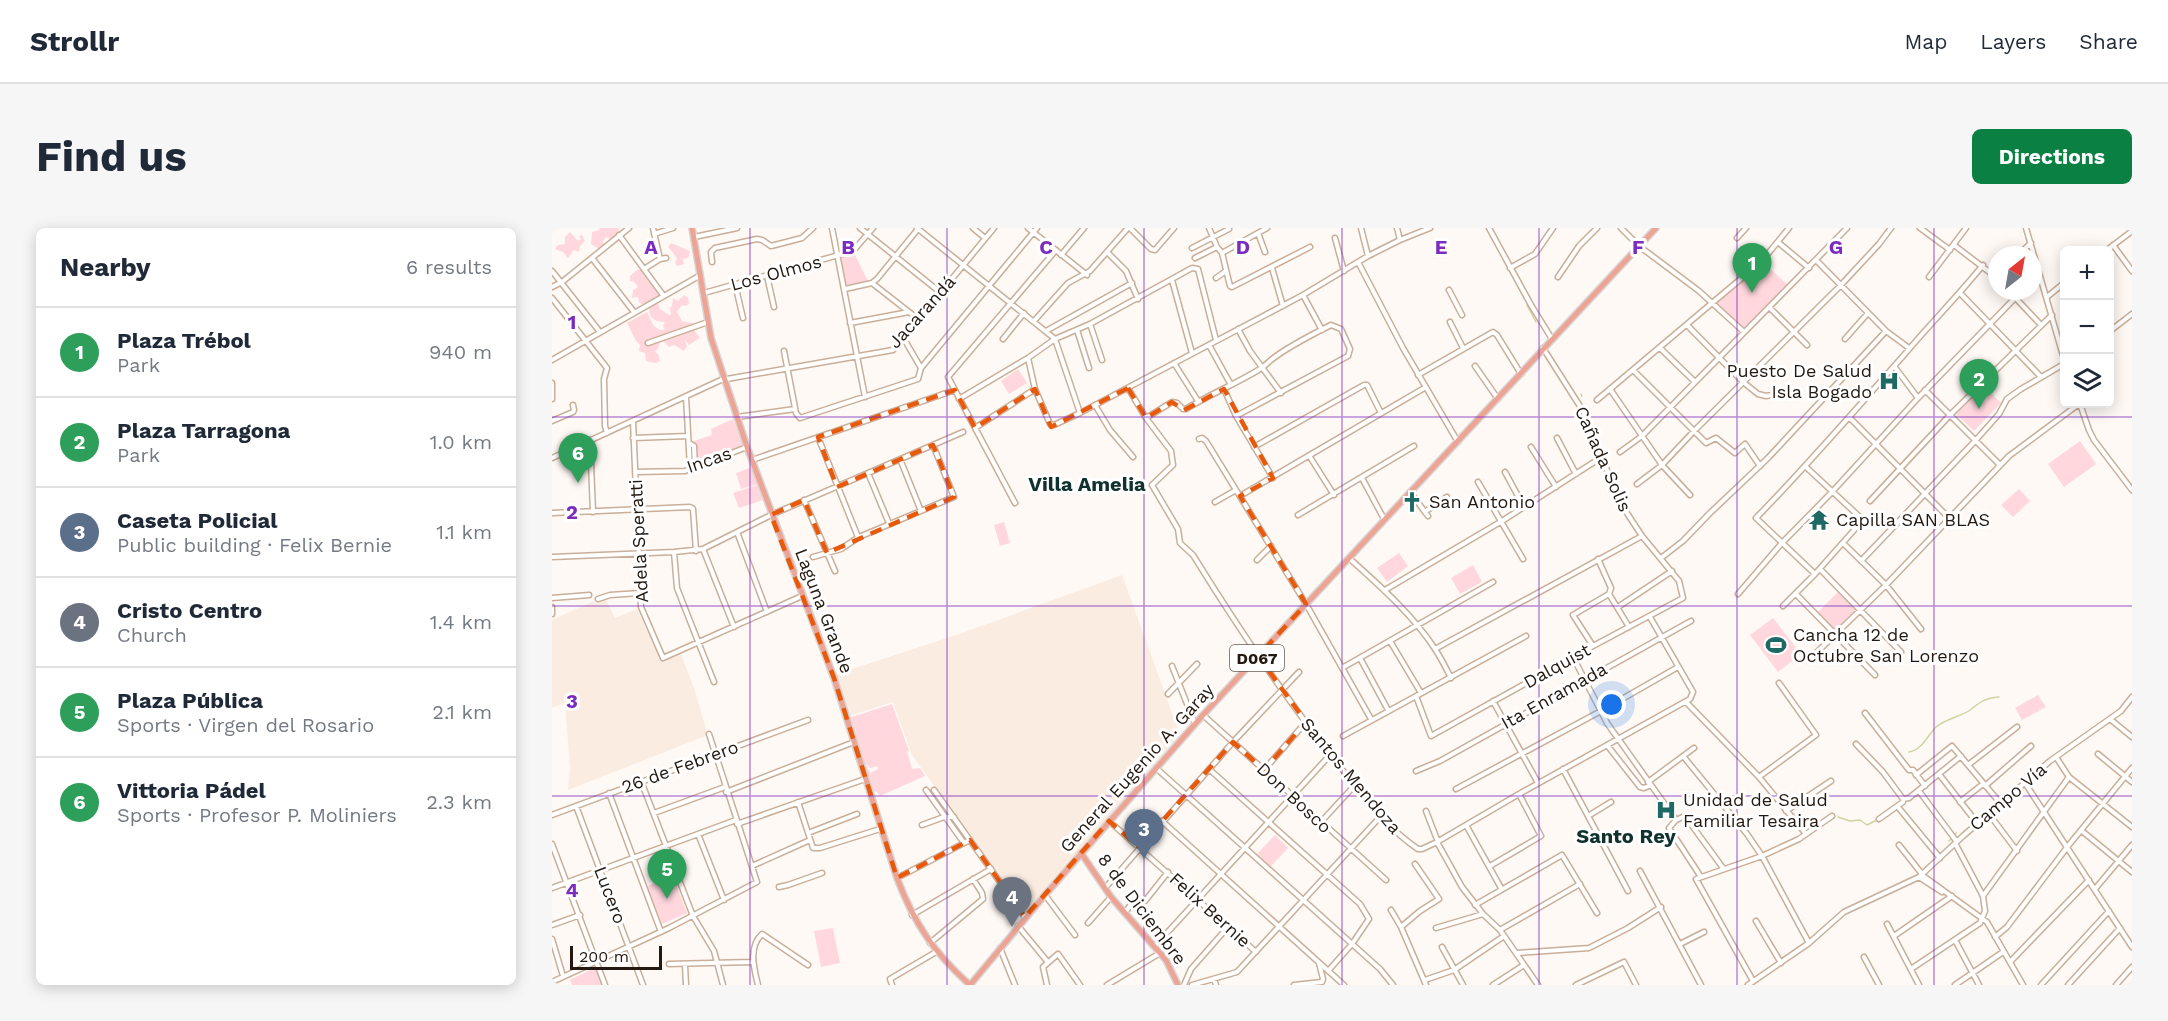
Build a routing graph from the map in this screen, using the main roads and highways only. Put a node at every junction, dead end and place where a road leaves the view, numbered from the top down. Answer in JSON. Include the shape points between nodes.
{"nodes":[{"id":1,"x":692,"y":228,"type":"edge"},
{"id":2,"x":1656,"y":228,"type":"edge"},
{"id":3,"x":1081,"y":853,"type":"junction"},
{"id":4,"x":970,"y":985,"type":"edge"},
{"id":5,"x":1178,"y":985,"type":"edge"}],
"edges":[{"from":1,"to":4,"type":"main road","name":"Laguna Grande","via":[[708,322],[725,380],[771,515],[834,678],[897,878],[912,915],[936,952]]},
{"from":2,"to":3,"type":"main road","name":"General Eugenio A. Garay","number":"D067","via":[[1203,715]]},
{"from":3,"to":4,"type":"main road","name":"General Eugenio A. Garay","number":"D067"},
{"from":3,"to":5,"type":"main road","name":"8 de Diciembre","via":[[1110,897],[1155,946]]}]}
